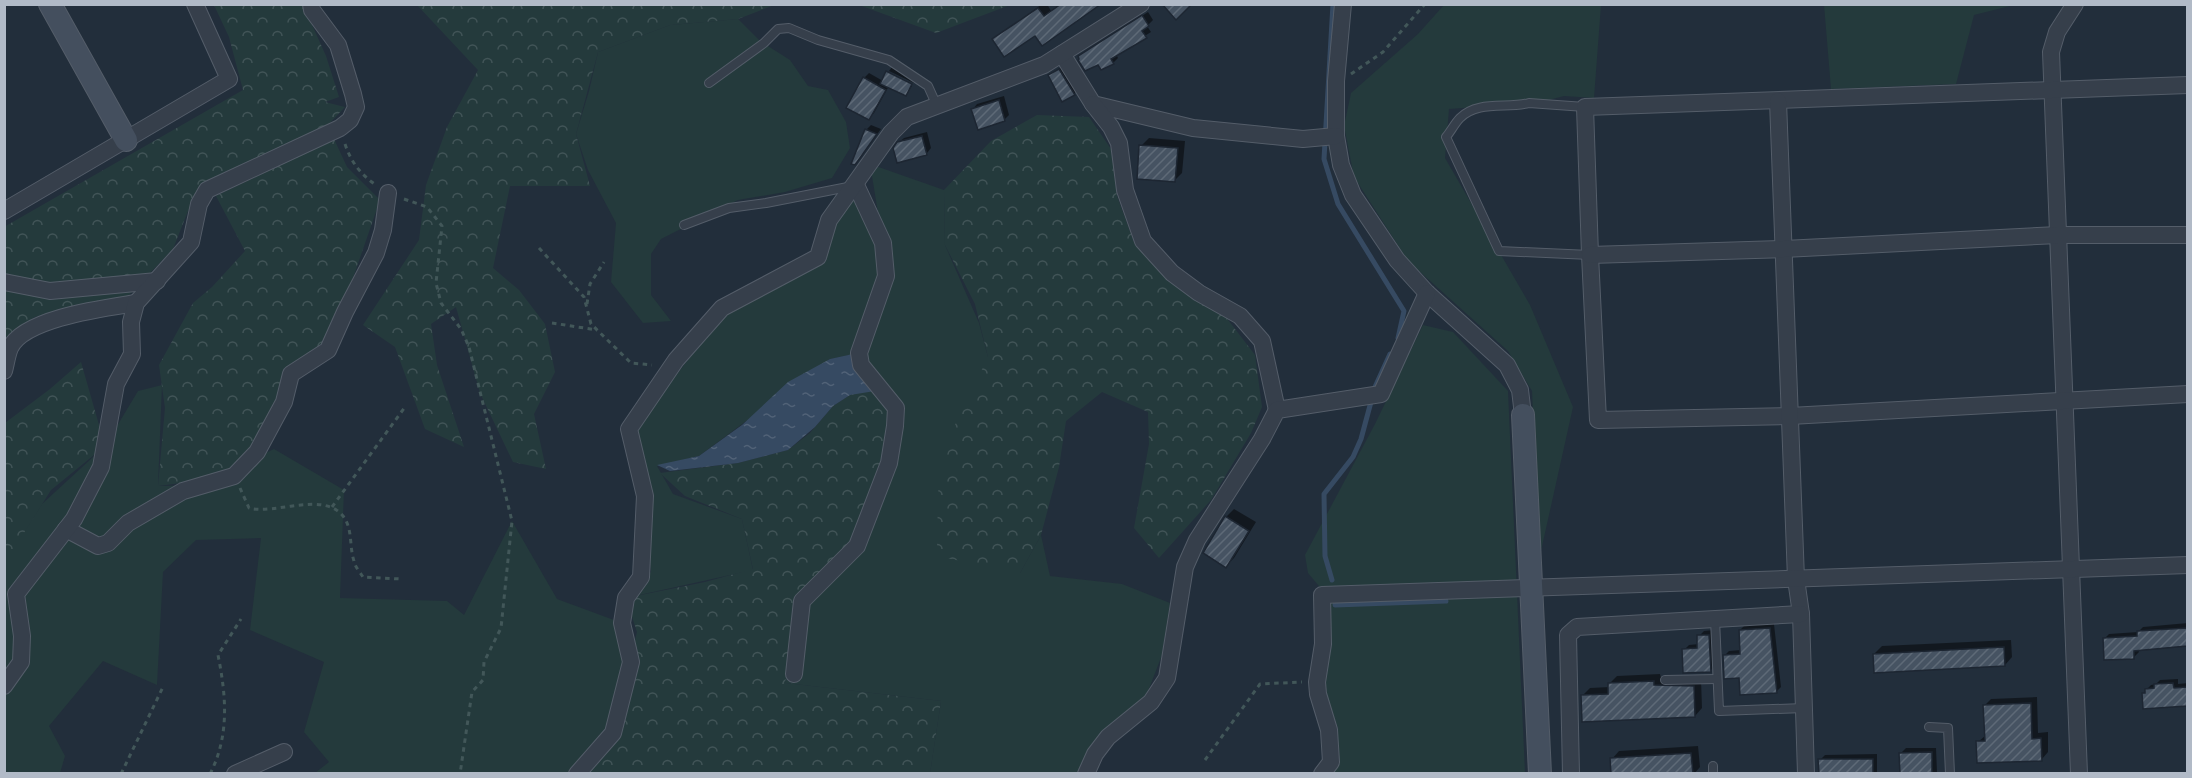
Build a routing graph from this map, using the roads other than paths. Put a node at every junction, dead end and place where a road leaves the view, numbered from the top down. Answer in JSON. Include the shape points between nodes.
{"nodes":[{"id":1,"x":50,"y":4,"type":"edge"},
{"id":2,"x":195,"y":4,"type":"edge"},
{"id":3,"x":311,"y":4,"type":"edge"},
{"id":4,"x":1141,"y":4,"type":"edge"},
{"id":5,"x":1343,"y":4,"type":"edge"},
{"id":6,"x":2075,"y":4,"type":"edge"},
{"id":7,"x":1062,"y":54,"type":"junction"},
{"id":8,"x":709,"y":83,"type":"dead end"},
{"id":9,"x":2187,"y":85,"type":"edge"},
{"id":10,"x":2052,"y":89,"type":"junction"},
{"id":11,"x":1778,"y":101,"type":"junction"},
{"id":12,"x":1093,"y":104,"type":"junction"},
{"id":13,"x":937,"y":106,"type":"junction"},
{"id":14,"x":1585,"y":107,"type":"junction"},
{"id":15,"x":1335,"y":136,"type":"junction"},
{"id":16,"x":126,"y":140,"type":"junction"},
{"id":17,"x":856,"y":185,"type":"junction"},
{"id":18,"x":388,"y":193,"type":"road end"},
{"id":19,"x":4,"y":211,"type":"edge"},
{"id":20,"x":684,"y":225,"type":"dead end"},
{"id":21,"x":2058,"y":235,"type":"junction"},
{"id":22,"x":2187,"y":235,"type":"edge"},
{"id":23,"x":1784,"y":249,"type":"junction"},
{"id":24,"x":1590,"y":255,"type":"junction"},
{"id":25,"x":157,"y":281,"type":"junction"},
{"id":26,"x":4,"y":282,"type":"edge"},
{"id":27,"x":1427,"y":293,"type":"junction"},
{"id":28,"x":136,"y":303,"type":"junction"},
{"id":29,"x":4,"y":371,"type":"edge"},
{"id":30,"x":2187,"y":394,"type":"edge"},
{"id":31,"x":2063,"y":401,"type":"junction"},
{"id":32,"x":1277,"y":410,"type":"junction"},
{"id":33,"x":1523,"y":415,"type":"joint"},
{"id":34,"x":1790,"y":416,"type":"junction"},
{"id":35,"x":66,"y":529,"type":"junction"},
{"id":36,"x":2187,"y":565,"type":"edge"},
{"id":37,"x":2070,"y":569,"type":"junction"},
{"id":38,"x":1796,"y":579,"type":"junction"},
{"id":39,"x":1531,"y":589,"type":"junction"},
{"id":40,"x":1801,"y":614,"type":"junction"},
{"id":41,"x":1715,"y":619,"type":"junction"},
{"id":42,"x":794,"y":674,"type":"dead end"},
{"id":43,"x":1717,"y":679,"type":"junction"},
{"id":44,"x":1665,"y":680,"type":"dead end"},
{"id":45,"x":4,"y":686,"type":"edge"},
{"id":46,"x":1804,"y":708,"type":"junction"},
{"id":47,"x":1929,"y":727,"type":"dead end"},
{"id":48,"x":284,"y":752,"type":"dead end"},
{"id":49,"x":235,"y":774,"type":"edge"},
{"id":50,"x":577,"y":774,"type":"edge"},
{"id":51,"x":1086,"y":774,"type":"edge"},
{"id":52,"x":1322,"y":774,"type":"edge"},
{"id":53,"x":1540,"y":774,"type":"edge"},
{"id":54,"x":1571,"y":774,"type":"edge"},
{"id":55,"x":1806,"y":774,"type":"edge"},
{"id":56,"x":1950,"y":774,"type":"edge"},
{"id":57,"x":2079,"y":774,"type":"edge"}],
"edges":[{"from":1,"to":16,"type":"street"},
{"from":2,"to":16,"type":"street","via":[[229,79]]},
{"from":3,"to":25,"type":"street","via":[[338,45],[356,107],[350,120],[207,190],[199,204],[190,242]]},
{"from":4,"to":7,"type":"street"},
{"from":5,"to":15,"type":"street"},
{"from":6,"to":10,"type":"street","via":[[2051,52]]},
{"from":7,"to":12,"type":"street"},
{"from":7,"to":13,"type":"street","via":[[1044,65]]},
{"from":8,"to":13,"type":"lane","via":[[778,29],[789,28],[889,60],[928,86]]},
{"from":9,"to":10,"type":"street"},
{"from":10,"to":11,"type":"street"},
{"from":10,"to":21,"type":"street"},
{"from":11,"to":14,"type":"street"},
{"from":11,"to":23,"type":"street"},
{"from":12,"to":15,"type":"street","via":[[1193,128],[1303,139]]},
{"from":12,"to":32,"type":"street","via":[[1119,143],[1125,190],[1143,241],[1172,273],[1240,316],[1262,341]]},
{"from":13,"to":17,"type":"street","via":[[907,117],[891,133]]},
{"from":14,"to":24,"type":"street"},
{"from":14,"to":24,"type":"lane","via":[[1529,103],[1481,107],[1461,117],[1446,137],[1499,251]]},
{"from":15,"to":27,"type":"street","via":[[1353,195],[1397,260]]},
{"from":16,"to":19,"type":"street"},
{"from":17,"to":20,"type":"lane","via":[[729,208]]},
{"from":17,"to":42,"type":"street","via":[[883,243],[886,276],[860,353],[861,365],[896,408],[895,426],[889,463],[857,546],[802,601]]},
{"from":17,"to":50,"type":"street","via":[[829,220],[818,256],[723,308],[672,366],[629,429],[645,496],[641,577],[626,598],[622,623],[631,662],[613,733]]},
{"from":18,"to":35,"type":"street","via":[[376,253],[328,350],[291,375],[284,402],[257,452],[234,476],[183,491],[128,523],[108,543],[98,546]]},
{"from":21,"to":22,"type":"street"},
{"from":21,"to":23,"type":"street"},
{"from":21,"to":31,"type":"street"},
{"from":23,"to":24,"type":"street"},
{"from":23,"to":34,"type":"street"},
{"from":24,"to":34,"type":"street","via":[[1598,420]]},
{"from":25,"to":26,"type":"street","via":[[50,291]]},
{"from":25,"to":28,"type":"street"},
{"from":27,"to":32,"type":"street","via":[[1381,394]]},
{"from":27,"to":33,"type":"street","via":[[1508,364],[1520,390]]},
{"from":28,"to":29,"type":"street","via":[[81,311],[27,330],[10,347]]},
{"from":28,"to":35,"type":"street","via":[[131,322],[132,354],[116,384],[101,467]]},
{"from":30,"to":31,"type":"street"},
{"from":31,"to":34,"type":"street"},
{"from":31,"to":37,"type":"street"},
{"from":32,"to":51,"type":"street","via":[[1197,540],[1185,567],[1167,678],[1151,702],[1108,737]]},
{"from":33,"to":39,"type":"street"},
{"from":34,"to":38,"type":"street"},
{"from":35,"to":45,"type":"street","via":[[16,594],[21,662]]},
{"from":36,"to":37,"type":"street"},
{"from":37,"to":38,"type":"street"},
{"from":37,"to":57,"type":"street"},
{"from":38,"to":39,"type":"street"},
{"from":38,"to":40,"type":"street"},
{"from":39,"to":52,"type":"street","via":[[1322,595],[1323,644],[1317,682],[1329,730],[1331,762]]},
{"from":39,"to":53,"type":"street"},
{"from":40,"to":41,"type":"street"},
{"from":40,"to":46,"type":"street"},
{"from":41,"to":43,"type":"lane"},
{"from":41,"to":54,"type":"street","via":[[1577,627],[1568,635]]},
{"from":43,"to":44,"type":"lane"},
{"from":43,"to":46,"type":"lane","via":[[1719,711]]},
{"from":46,"to":55,"type":"street"},
{"from":47,"to":56,"type":"lane","via":[[1948,728]]},
{"from":48,"to":49,"type":"street"}]}
